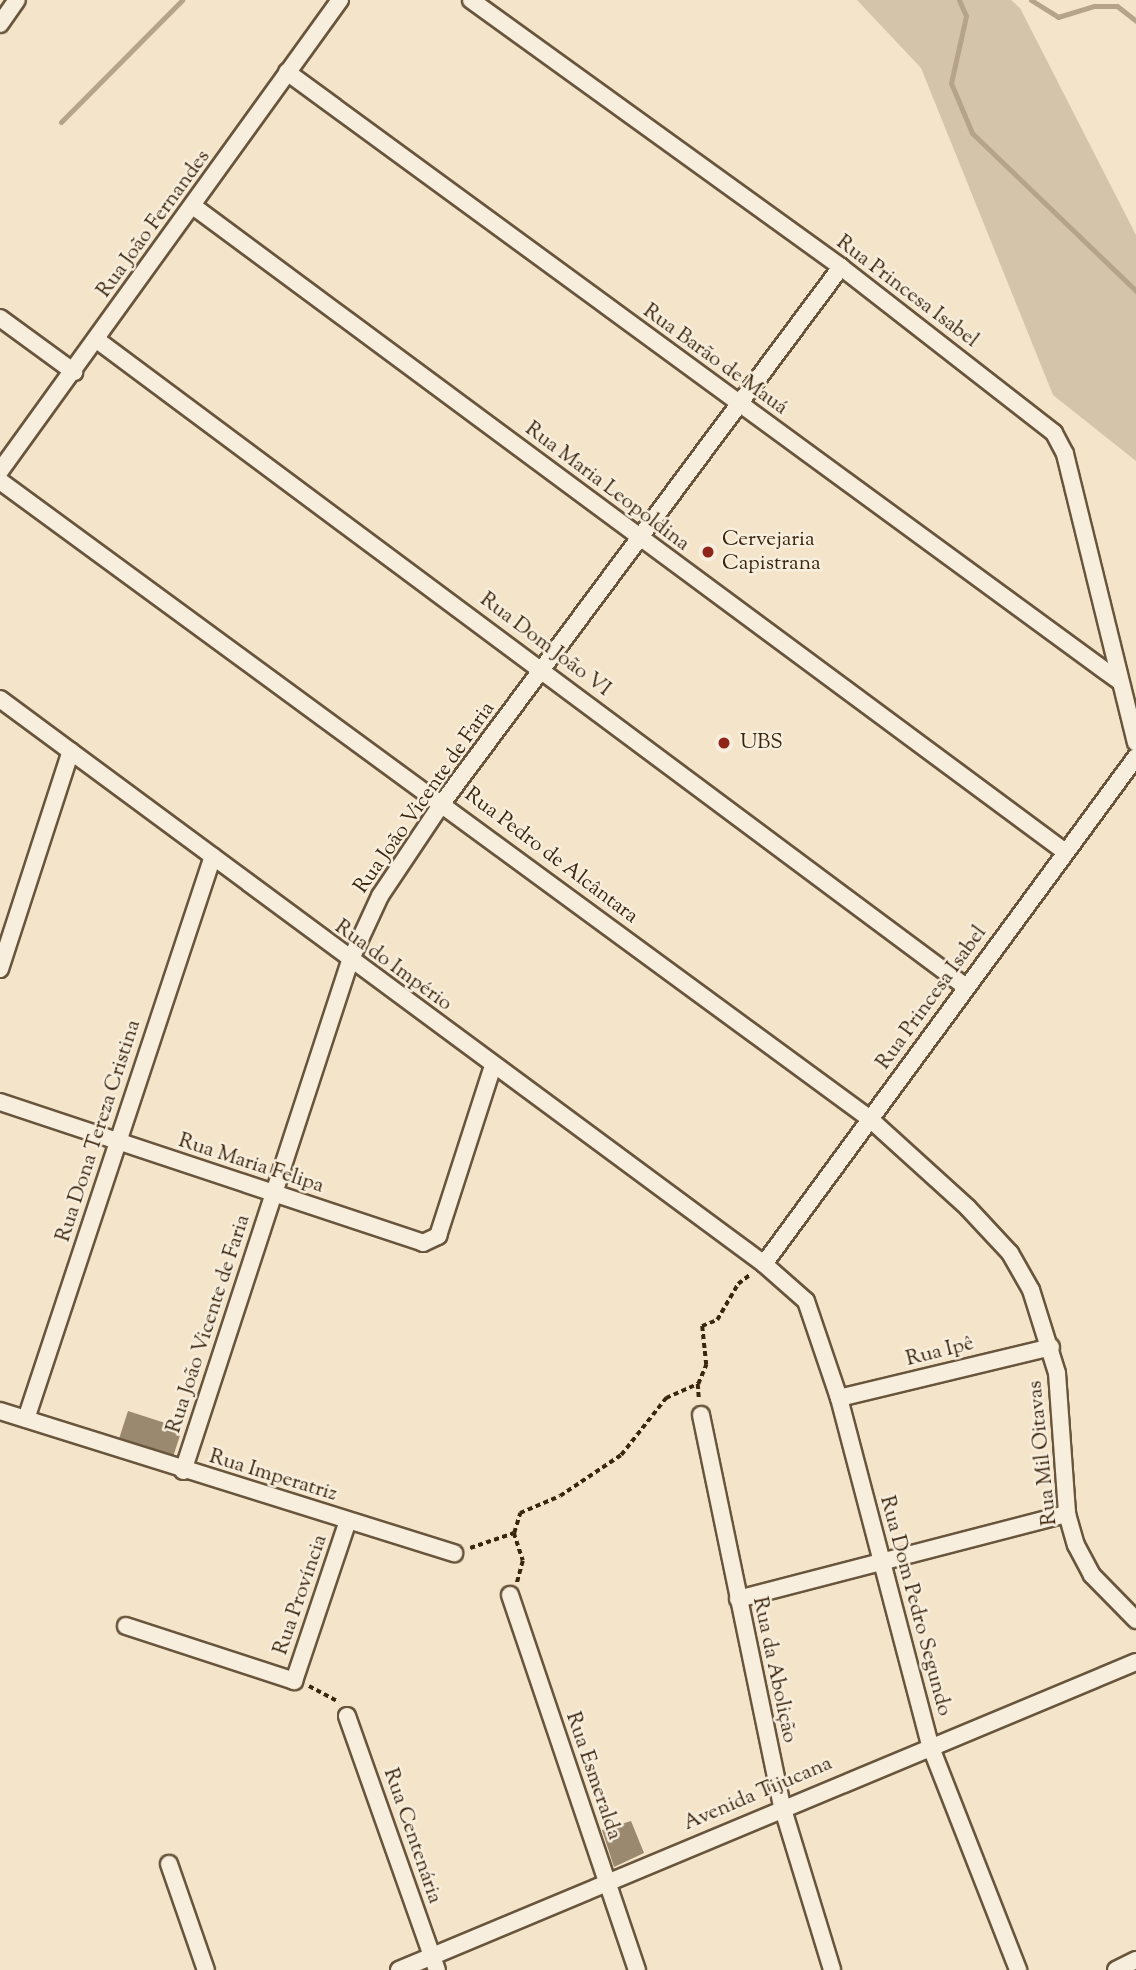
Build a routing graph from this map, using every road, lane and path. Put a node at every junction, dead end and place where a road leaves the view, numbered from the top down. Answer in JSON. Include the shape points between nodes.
{"nodes":[{"id":1,"x":17,"y":0,"type":"edge"},
{"id":2,"x":340,"y":0,"type":"edge"},
{"id":3,"x":471,"y":0,"type":"edge"},
{"id":4,"x":0,"y":24,"type":"edge"},
{"id":5,"x":287,"y":72,"type":"junction"},
{"id":6,"x":193,"y":206,"type":"junction"},
{"id":7,"x":841,"y":267,"type":"junction"},
{"id":8,"x":0,"y":318,"type":"edge"},
{"id":9,"x":97,"y":340,"type":"junction"},
{"id":10,"x":74,"y":372,"type":"junction"},
{"id":11,"x":739,"y":404,"type":"junction"},
{"id":12,"x":0,"y":471,"type":"edge"},
{"id":13,"x":0,"y":481,"type":"edge"},
{"id":14,"x":638,"y":536,"type":"junction"},
{"id":15,"x":542,"y":669,"type":"junction"},
{"id":16,"x":1119,"y":681,"type":"junction"},
{"id":17,"x":0,"y":699,"type":"edge"},
{"id":18,"x":1136,"y":742,"type":"edge"},
{"id":19,"x":71,"y":751,"type":"junction"},
{"id":20,"x":1136,"y":757,"type":"edge"},
{"id":21,"x":443,"y":803,"type":"junction"},
{"id":22,"x":1064,"y":851,"type":"junction"},
{"id":23,"x":213,"y":856,"type":"junction"},
{"id":24,"x":350,"y":961,"type":"junction"},
{"id":25,"x":0,"y":969,"type":"edge"},
{"id":26,"x":966,"y":986,"type":"junction"},
{"id":27,"x":494,"y":1066,"type":"junction"},
{"id":28,"x":0,"y":1102,"type":"edge"},
{"id":29,"x":870,"y":1119,"type":"junction"},
{"id":30,"x":118,"y":1142,"type":"junction"},
{"id":31,"x":274,"y":1193,"type":"junction"},
{"id":32,"x":764,"y":1264,"type":"junction"},
{"id":33,"x":1051,"y":1347,"type":"junction"},
{"id":34,"x":839,"y":1398,"type":"junction"},
{"id":35,"x":0,"y":1411,"type":"edge"},
{"id":36,"x":701,"y":1415,"type":"dead end"},
{"id":37,"x":26,"y":1419,"type":"junction"},
{"id":38,"x":183,"y":1471,"type":"junction"},
{"id":39,"x":1067,"y":1514,"type":"junction"},
{"id":40,"x":348,"y":1521,"type":"junction"},
{"id":41,"x":514,"y":1533,"type":"junction"},
{"id":42,"x":454,"y":1553,"type":"joint"},
{"id":43,"x":881,"y":1560,"type":"junction"},
{"id":44,"x":510,"y":1595,"type":"joint"},
{"id":45,"x":737,"y":1600,"type":"junction"},
{"id":46,"x":1136,"y":1620,"type":"edge"},
{"id":47,"x":126,"y":1626,"type":"dead end"},
{"id":48,"x":1136,"y":1662,"type":"edge"},
{"id":49,"x":294,"y":1681,"type":"junction"},
{"id":50,"x":347,"y":1716,"type":"joint"},
{"id":51,"x":930,"y":1745,"type":"junction"},
{"id":52,"x":782,"y":1806,"type":"junction"},
{"id":53,"x":169,"y":1864,"type":"dead end"},
{"id":54,"x":607,"y":1880,"type":"junction"},
{"id":55,"x":1136,"y":1960,"type":"edge"},
{"id":56,"x":434,"y":1963,"type":"edge"},
{"id":57,"x":206,"y":1970,"type":"edge"},
{"id":58,"x":399,"y":1970,"type":"edge"},
{"id":59,"x":637,"y":1970,"type":"edge"},
{"id":60,"x":832,"y":1970,"type":"edge"},
{"id":61,"x":1017,"y":1970,"type":"edge"},
{"id":62,"x":1116,"y":1970,"type":"edge"}],
"edges":[{"from":1,"to":4,"type":"street"},
{"from":2,"to":5,"type":"street","name":"Rua João Fernandes"},
{"from":3,"to":7,"type":"street","name":"Rua Princesa Isabel"},
{"from":5,"to":6,"type":"street","name":"Rua João Fernandes"},
{"from":5,"to":11,"type":"street","name":"Rua Barão de Mauá"},
{"from":6,"to":9,"type":"street","name":"Rua João Fernandes"},
{"from":6,"to":14,"type":"street","name":"Rua Maria Leopoldina"},
{"from":7,"to":11,"type":"street","name":"Rua João Vicente de Faria"},
{"from":7,"to":16,"type":"street","name":"Rua Princesa Isabel","via":[[1057,437]]},
{"from":8,"to":10,"type":"street"},
{"from":9,"to":10,"type":"street","name":"Rua João Fernandes"},
{"from":9,"to":15,"type":"street","name":"Rua Dom João VI"},
{"from":10,"to":12,"type":"street","name":"Rua João Fernandes"},
{"from":11,"to":14,"type":"street","name":"Rua João Vicente de Faria"},
{"from":11,"to":16,"type":"street","name":"Rua Barão de Mauá"},
{"from":13,"to":21,"type":"street","name":"Rua Pedro de Alcântara"},
{"from":14,"to":15,"type":"street","name":"Rua João Vicente de Faria"},
{"from":14,"to":22,"type":"street","name":"Rua Maria Leopoldina"},
{"from":15,"to":21,"type":"street","name":"Rua João Vicente de Faria"},
{"from":15,"to":26,"type":"street","name":"Rua Dom João VI"},
{"from":16,"to":18,"type":"street","name":"Rua Princesa Isabel"},
{"from":17,"to":19,"type":"street","name":"Rua do Império"},
{"from":19,"to":23,"type":"street","name":"Rua do Império"},
{"from":19,"to":25,"type":"street"},
{"from":20,"to":22,"type":"street","name":"Rua Princesa Isabel"},
{"from":21,"to":24,"type":"street","name":"Rua João Vicente de Faria","via":[[380,896]]},
{"from":21,"to":29,"type":"street","name":"Rua Pedro de Alcântara"},
{"from":22,"to":26,"type":"street","name":"Rua Princesa Isabel"},
{"from":23,"to":24,"type":"street","name":"Rua do Império"},
{"from":23,"to":30,"type":"street","name":"Rua Dona Tereza Cristina"},
{"from":24,"to":27,"type":"street","name":"Rua do Império"},
{"from":24,"to":31,"type":"street","name":"Rua João Vicente de Faria"},
{"from":26,"to":29,"type":"street","name":"Rua Princesa Isabel"},
{"from":27,"to":31,"type":"street","name":"Rua Maria Felipa","via":[[438,1236],[423,1243]]},
{"from":27,"to":32,"type":"street","name":"Rua do Império"},
{"from":28,"to":30,"type":"street","name":"Rua Maria Felipa"},
{"from":29,"to":32,"type":"street","name":"Rua Princesa Isabel"},
{"from":29,"to":33,"type":"street","name":"Rua Mil Oitavas","via":[[1010,1253],[1031,1290]]},
{"from":30,"to":31,"type":"street","name":"Rua Maria Felipa"},
{"from":30,"to":37,"type":"street","name":"Rua Dona Tereza Cristina"},
{"from":31,"to":38,"type":"street","name":"Rua João Vicente de Faria"},
{"from":32,"to":34,"type":"street","name":"Rua Dom Pedro Segundo","via":[[812,1310]]},
{"from":32,"to":41,"type":"path","via":[[738,1284],[717,1320],[702,1326],[706,1365],[698,1384],[666,1398],[621,1455],[560,1496],[520,1513]]},
{"from":33,"to":34,"type":"street","name":"Rua Ipê"},
{"from":33,"to":39,"type":"street","name":"Rua Mil Oitavas","via":[[1060,1396]]},
{"from":34,"to":43,"type":"street","name":"Rua Dom Pedro Segundo"},
{"from":35,"to":37,"type":"street","name":"Rua Imperatriz"},
{"from":36,"to":45,"type":"street","name":"Rua da Abolição"},
{"from":37,"to":38,"type":"street","name":"Rua Imperatriz"},
{"from":38,"to":40,"type":"street","name":"Rua Imperatriz"},
{"from":39,"to":43,"type":"street"},
{"from":39,"to":46,"type":"street","name":"Rua Mil Oitavas","via":[[1086,1567]]},
{"from":40,"to":42,"type":"street","name":"Rua Imperatriz"},
{"from":40,"to":49,"type":"street","name":"Rua Província"},
{"from":41,"to":42,"type":"path"},
{"from":41,"to":44,"type":"path","via":[[523,1561]]},
{"from":43,"to":45,"type":"street"},
{"from":43,"to":51,"type":"street","name":"Rua Dom Pedro Segundo"},
{"from":44,"to":54,"type":"street","name":"Rua Esmeralda"},
{"from":45,"to":52,"type":"street","name":"Rua da Abolição"},
{"from":47,"to":49,"type":"street"},
{"from":48,"to":51,"type":"street","name":"Avenida Tijucana"},
{"from":49,"to":50,"type":"path","via":[[329,1694]]},
{"from":50,"to":56,"type":"street","name":"Rua Centenária"},
{"from":51,"to":52,"type":"street","name":"Avenida Tijucana"},
{"from":51,"to":61,"type":"street","name":"Rua Dom Pedro Segundo"},
{"from":52,"to":54,"type":"street","name":"Avenida Tijucana"},
{"from":52,"to":60,"type":"street","name":"Rua da Abolição"},
{"from":53,"to":57,"type":"street"},
{"from":54,"to":56,"type":"street","name":"Avenida Tijucana"},
{"from":54,"to":59,"type":"street","name":"Rua Esmeralda"},
{"from":55,"to":62,"type":"street"},
{"from":56,"to":58,"type":"street","name":"Avenida Tijucana"}]}
